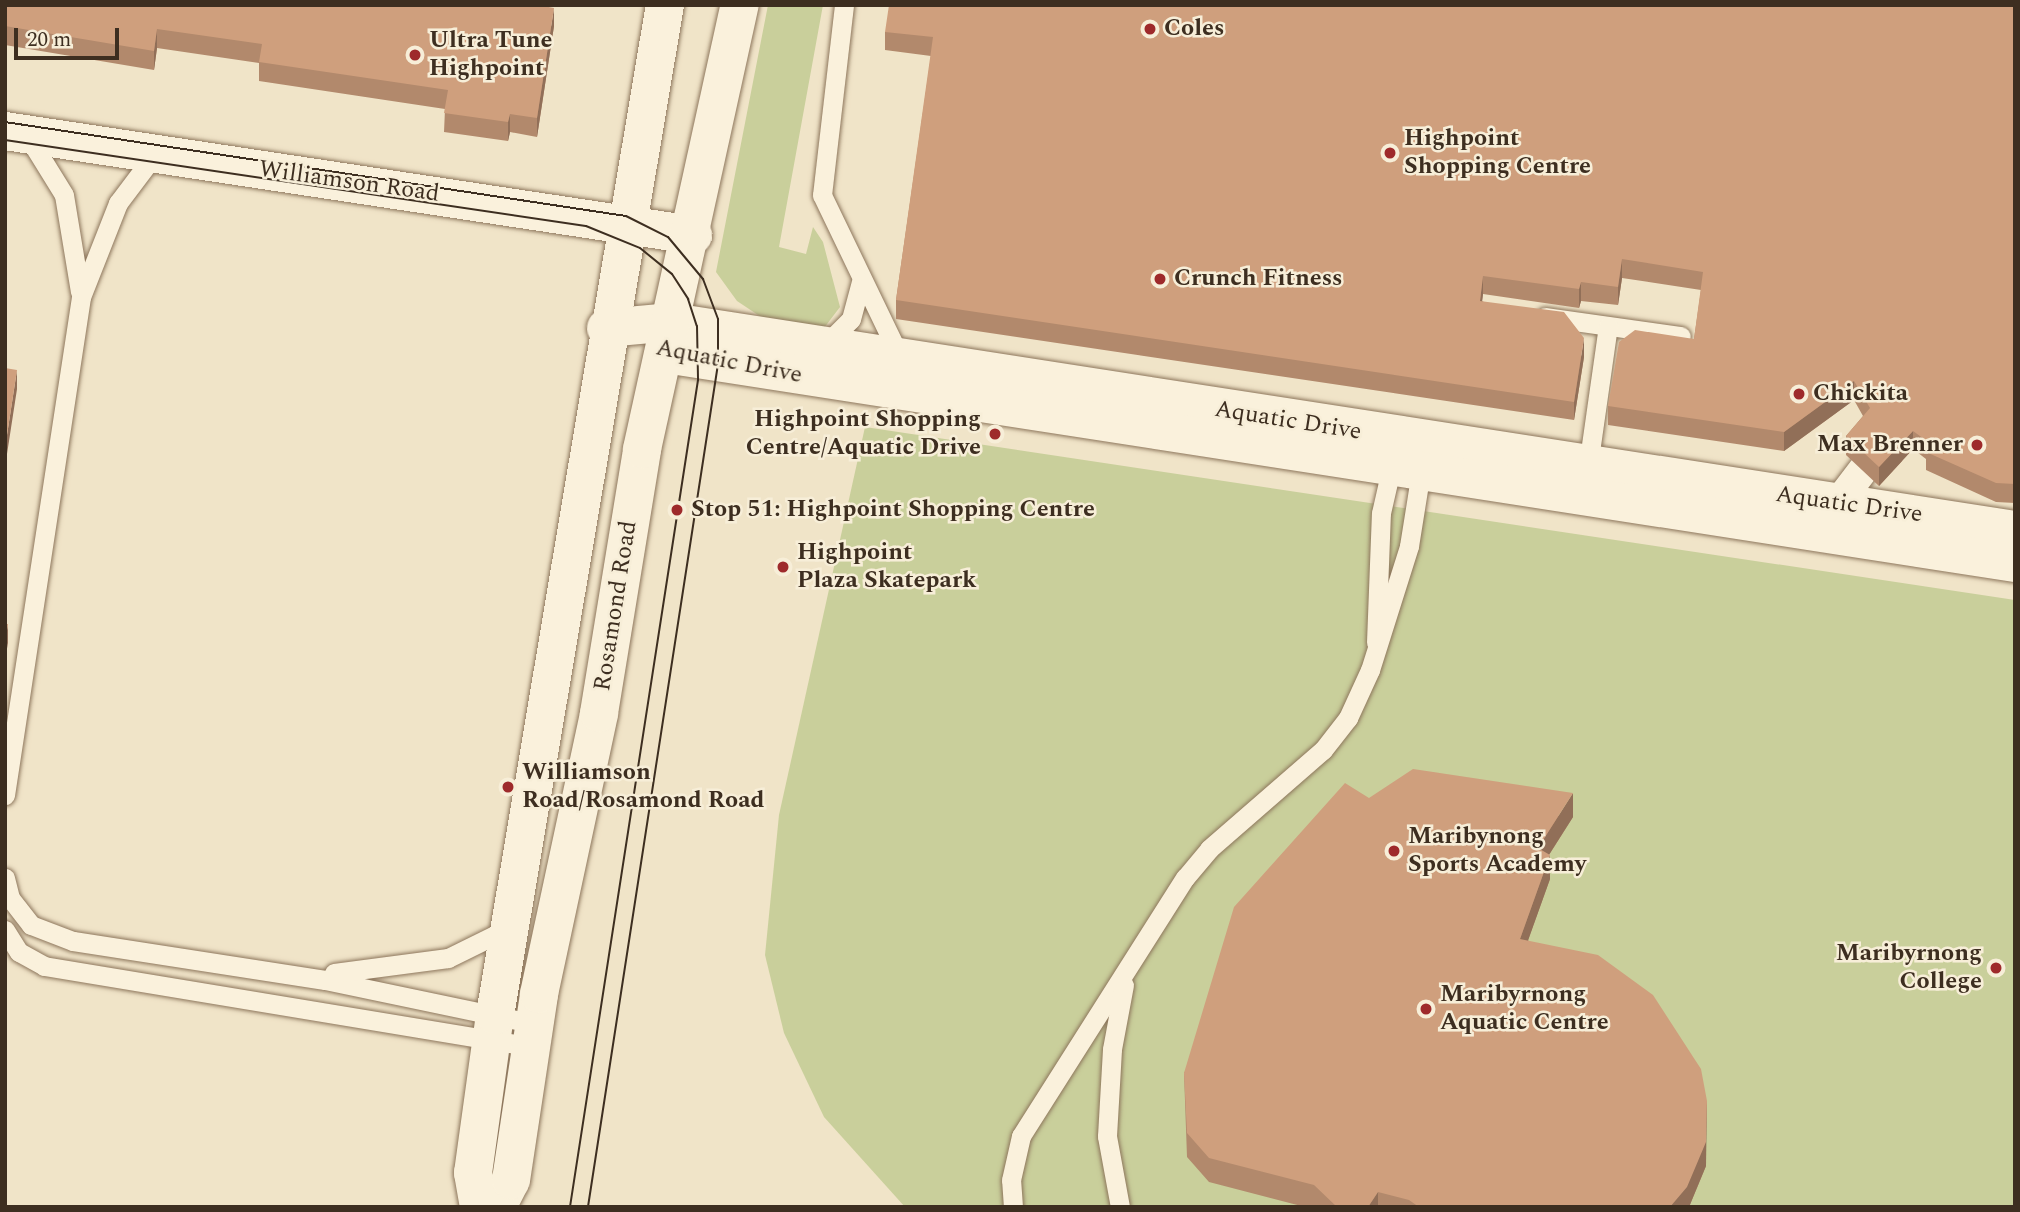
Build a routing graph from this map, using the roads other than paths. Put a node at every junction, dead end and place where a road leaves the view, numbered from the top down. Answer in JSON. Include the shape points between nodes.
{"nodes":[{"id":1,"x":665,"y":5,"type":"edge"},
{"id":2,"x":740,"y":5,"type":"edge"},
{"id":3,"x":844,"y":5,"type":"edge"},
{"id":4,"x":16,"y":133,"type":"edge"},
{"id":5,"x":156,"y":153,"type":"junction"},
{"id":6,"x":625,"y":223,"type":"junction"},
{"id":7,"x":693,"y":235,"type":"junction"},
{"id":8,"x":861,"y":278,"type":"junction"},
{"id":9,"x":81,"y":297,"type":"junction"},
{"id":10,"x":1517,"y":314,"type":"edge"},
{"id":11,"x":1608,"y":326,"type":"junction"},
{"id":12,"x":606,"y":328,"type":"junction"},
{"id":13,"x":1681,"y":336,"type":"edge"},
{"id":14,"x":669,"y":338,"type":"junction"},
{"id":15,"x":820,"y":346,"type":"junction"},
{"id":16,"x":909,"y":360,"type":"junction"},
{"id":17,"x":1408,"y":458,"type":"junction"},
{"id":18,"x":1588,"y":466,"type":"junction"},
{"id":19,"x":1863,"y":470,"type":"edge"},
{"id":20,"x":1837,"y":504,"type":"junction"},
{"id":21,"x":2015,"y":530,"type":"edge"},
{"id":22,"x":2015,"y":563,"type":"edge"},
{"id":23,"x":1376,"y":642,"type":"junction"},
{"id":24,"x":5,"y":795,"type":"edge"},
{"id":25,"x":5,"y":878,"type":"edge"},
{"id":26,"x":510,"y":927,"type":"junction"},
{"id":27,"x":8,"y":937,"type":"edge"},
{"id":28,"x":1130,"y":963,"type":"junction"},
{"id":29,"x":288,"y":974,"type":"junction"},
{"id":30,"x":493,"y":1027,"type":"junction"},
{"id":31,"x":533,"y":1036,"type":"junction"},
{"id":32,"x":479,"y":1207,"type":"edge"},
{"id":33,"x":497,"y":1207,"type":"edge"},
{"id":34,"x":1013,"y":1207,"type":"edge"},
{"id":35,"x":1120,"y":1207,"type":"edge"}],
"edges":[{"from":1,"to":6,"type":"street"},
{"from":2,"to":7,"type":"street","name":"Rosamond Road"},
{"from":3,"to":8,"type":"lane","via":[[822,191]]},
{"from":4,"to":5,"type":"street","name":"Williamson Road"},
{"from":4,"to":9,"type":"lane","via":[[64,195]]},
{"from":5,"to":6,"type":"street","name":"Williamson Road"},
{"from":5,"to":9,"type":"lane","via":[[118,203]]},
{"from":6,"to":7,"type":"street","name":"Williamson Road"},
{"from":6,"to":12,"type":"street"},
{"from":7,"to":14,"type":"street","name":"Rosamond Road"},
{"from":8,"to":15,"type":"lane","via":[[846,328]]},
{"from":8,"to":16,"type":"lane","via":[[891,347]]},
{"from":9,"to":24,"type":"lane"},
{"from":10,"to":11,"type":"lane"},
{"from":11,"to":13,"type":"lane"},
{"from":11,"to":18,"type":"lane"},
{"from":12,"to":14,"type":"street","name":"Aquatic Drive"},
{"from":12,"to":26,"type":"street"},
{"from":14,"to":15,"type":"street","name":"Aquatic Drive"},
{"from":14,"to":17,"type":"street","name":"Aquatic Drive","via":[[1067,421]]},
{"from":14,"to":31,"type":"street","name":"Rosamond Road"},
{"from":15,"to":16,"type":"street","name":"Aquatic Drive"},
{"from":16,"to":17,"type":"street","name":"Aquatic Drive"},
{"from":17,"to":18,"type":"street","name":"Aquatic Drive"},
{"from":17,"to":22,"type":"street","name":"Aquatic Drive"},
{"from":17,"to":23,"type":"lane","via":[[1409,546]]},
{"from":17,"to":23,"type":"lane","via":[[1380,525]]},
{"from":18,"to":20,"type":"street","name":"Aquatic Drive"},
{"from":19,"to":20,"type":"street"},
{"from":20,"to":21,"type":"street","name":"Aquatic Drive"},
{"from":23,"to":28,"type":"lane","via":[[1348,718],[1291,781],[1209,849]]},
{"from":25,"to":29,"type":"lane","via":[[19,913],[50,934]]},
{"from":26,"to":29,"type":"lane","via":[[484,945],[421,965]]},
{"from":26,"to":30,"type":"street"},
{"from":27,"to":30,"type":"lane","via":[[44,966]]},
{"from":28,"to":34,"type":"lane","via":[[1021,1136],[1011,1180]]},
{"from":28,"to":35,"type":"lane","via":[[1108,1097],[1107,1136]]},
{"from":29,"to":30,"type":"lane"},
{"from":30,"to":31,"type":"lane"},
{"from":30,"to":32,"type":"street","via":[[473,1172]]},
{"from":31,"to":33,"type":"street","name":"Rosamond Road","via":[[511,1180]]}]}
